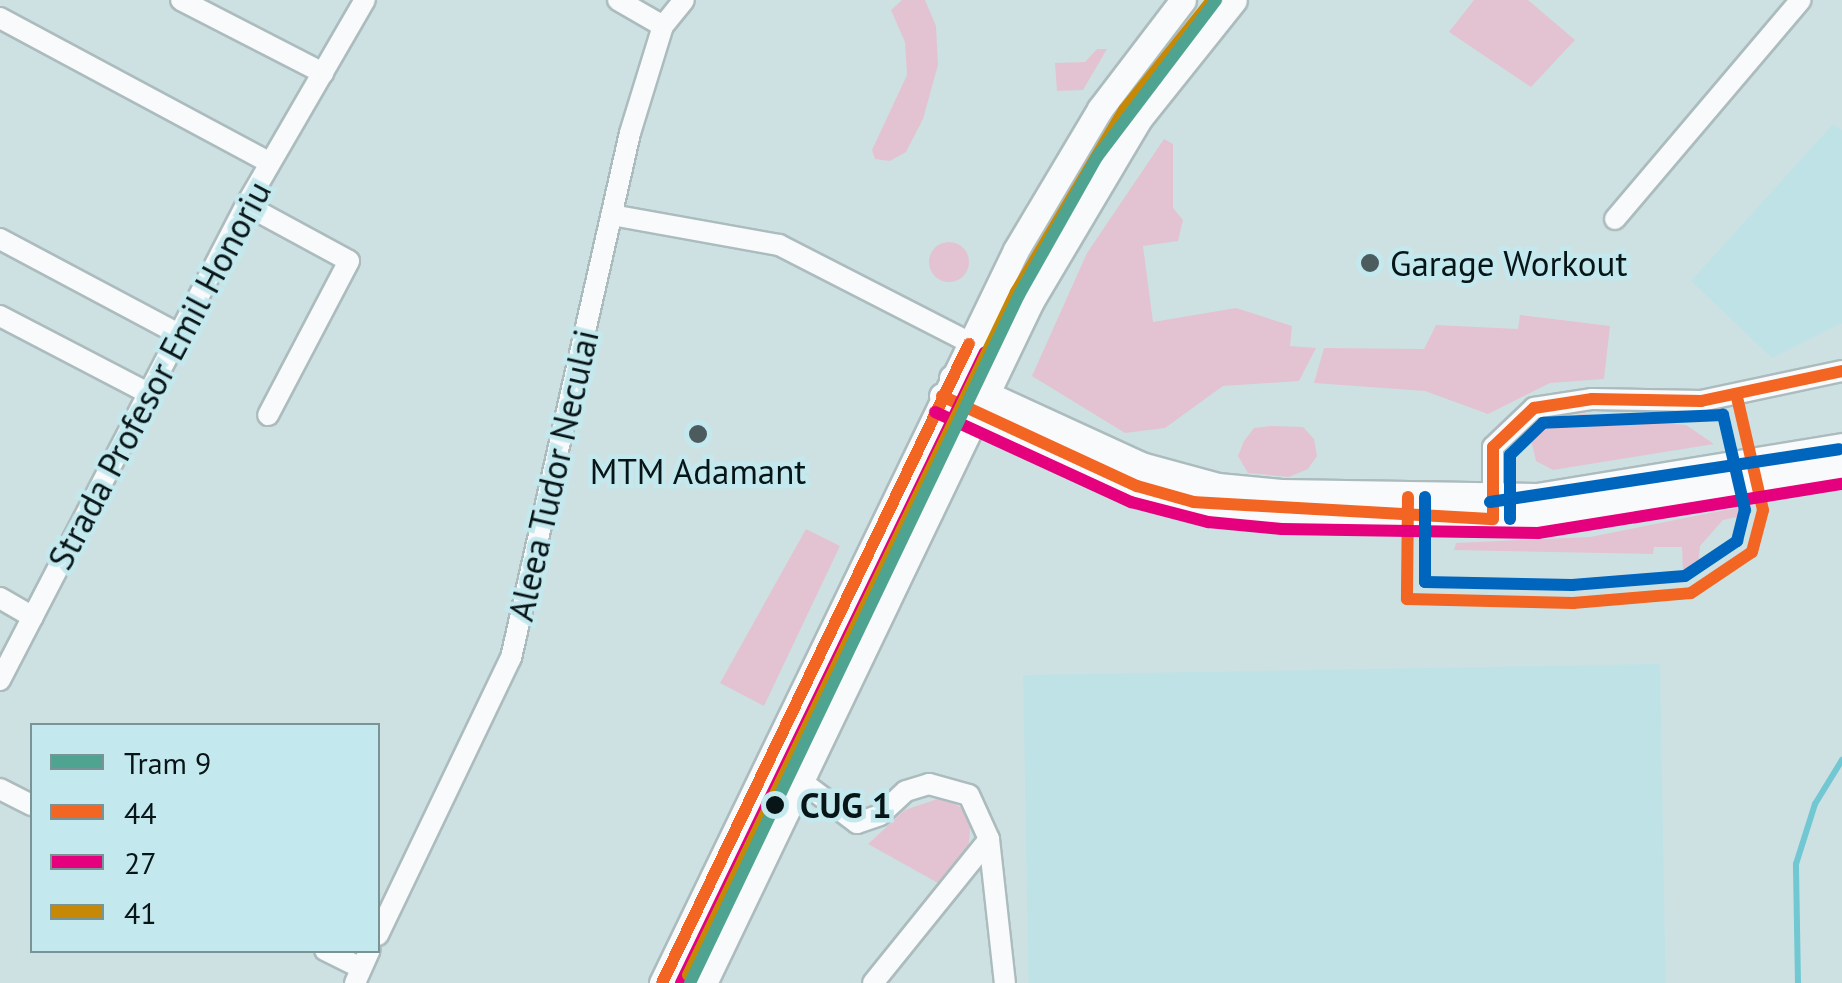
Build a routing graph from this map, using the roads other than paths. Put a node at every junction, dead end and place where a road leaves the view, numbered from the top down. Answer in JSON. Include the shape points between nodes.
{"nodes":[{"id":1,"x":181,"y":0,"type":"edge"},
{"id":2,"x":365,"y":0,"type":"edge"},
{"id":3,"x":618,"y":0,"type":"edge"},
{"id":4,"x":684,"y":0,"type":"edge"},
{"id":5,"x":1184,"y":0,"type":"edge"},
{"id":6,"x":1234,"y":0,"type":"edge"},
{"id":7,"x":1802,"y":0,"type":"edge"},
{"id":8,"x":0,"y":18,"type":"edge"},
{"id":9,"x":663,"y":26,"type":"junction"},
{"id":10,"x":323,"y":73,"type":"junction"},
{"id":11,"x":270,"y":163,"type":"junction"},
{"id":12,"x":246,"y":205,"type":"junction"},
{"id":13,"x":612,"y":215,"type":"junction"},
{"id":14,"x":1615,"y":218,"type":"dead end"},
{"id":15,"x":0,"y":239,"type":"edge"},
{"id":16,"x":0,"y":316,"type":"edge"},
{"id":17,"x":180,"y":334,"type":"junction"},
{"id":18,"x":969,"y":344,"type":"junction"},
{"id":19,"x":1004,"y":360,"type":"junction"},
{"id":20,"x":1842,"y":371,"type":"edge"},
{"id":21,"x":947,"y":387,"type":"junction"},
{"id":22,"x":148,"y":394,"type":"junction"},
{"id":23,"x":983,"y":404,"type":"junction"},
{"id":24,"x":268,"y":415,"type":"dead end"},
{"id":25,"x":1842,"y":446,"type":"edge"},
{"id":26,"x":1842,"y":466,"type":"edge"},
{"id":27,"x":1728,"y":475,"type":"junction"},
{"id":28,"x":1493,"y":508,"type":"junction"},
{"id":29,"x":0,"y":598,"type":"edge"},
{"id":30,"x":32,"y":617,"type":"junction"},
{"id":31,"x":0,"y":680,"type":"edge"},
{"id":32,"x":801,"y":781,"type":"junction"},
{"id":33,"x":0,"y":789,"type":"edge"},
{"id":34,"x":30,"y":804,"type":"edge"},
{"id":35,"x":989,"y":840,"type":"junction"},
{"id":36,"x":380,"y":931,"type":"edge"},
{"id":37,"x":332,"y":953,"type":"edge"},
{"id":38,"x":1004,"y":955,"type":"junction"},
{"id":39,"x":362,"y":967,"type":"edge"},
{"id":40,"x":662,"y":983,"type":"edge"},
{"id":41,"x":704,"y":983,"type":"edge"},
{"id":42,"x":872,"y":983,"type":"edge"},
{"id":43,"x":991,"y":983,"type":"edge"},
{"id":44,"x":1005,"y":983,"type":"edge"}],
"edges":[{"from":1,"to":10,"type":"street"},
{"from":2,"to":10,"type":"street","name":"Strada Profesor Emil Honoriu"},
{"from":3,"to":9,"type":"street"},
{"from":4,"to":9,"type":"street","name":"Aleea Tudor Neculai"},
{"from":5,"to":18,"type":"main road","via":[[1064,166]]},
{"from":6,"to":19,"type":"main road","via":[[1104,172]]},
{"from":7,"to":14,"type":"street"},
{"from":8,"to":11,"type":"street"},
{"from":9,"to":13,"type":"street","name":"Aleea Tudor Neculai"},
{"from":10,"to":11,"type":"street","name":"Strada Profesor Emil Honoriu"},
{"from":11,"to":12,"type":"street","name":"Strada Profesor Emil Honoriu"},
{"from":12,"to":17,"type":"street","name":"Strada Profesor Emil Honoriu"},
{"from":12,"to":24,"type":"street","via":[[348,261]]},
{"from":13,"to":18,"type":"street","via":[[778,246]]},
{"from":13,"to":36,"type":"street","name":"Aleea Tudor Neculai","via":[[512,658]]},
{"from":15,"to":17,"type":"street"},
{"from":16,"to":22,"type":"street"},
{"from":17,"to":22,"type":"street","name":"Strada Profesor Emil Honoriu"},
{"from":18,"to":19,"type":"street"},
{"from":18,"to":21,"type":"main road"},
{"from":19,"to":23,"type":"main road"},
{"from":20,"to":28,"type":"street","via":[[1701,402],[1592,399],[1534,408],[1493,447]]},
{"from":21,"to":23,"type":"main road"},
{"from":21,"to":40,"type":"main road"},
{"from":22,"to":30,"type":"street","name":"Strada Profesor Emil Honoriu"},
{"from":23,"to":28,"type":"main road","via":[[1137,486],[1194,502],[1360,516]]},
{"from":23,"to":32,"type":"main road"},
{"from":25,"to":27,"type":"main road"},
{"from":26,"to":27,"type":"main road"},
{"from":27,"to":28,"type":"main road"},
{"from":29,"to":30,"type":"street"},
{"from":30,"to":31,"type":"street","name":"Strada Profesor Emil Honoriu"},
{"from":32,"to":35,"type":"street","via":[[857,822],[880,815],[906,790],[952,786],[980,809]]},
{"from":32,"to":41,"type":"main road"},
{"from":33,"to":34,"type":"street"},
{"from":35,"to":38,"type":"street"},
{"from":35,"to":42,"type":"street"},
{"from":37,"to":39,"type":"street"},
{"from":38,"to":43,"type":"street"},
{"from":38,"to":44,"type":"street"}]}
